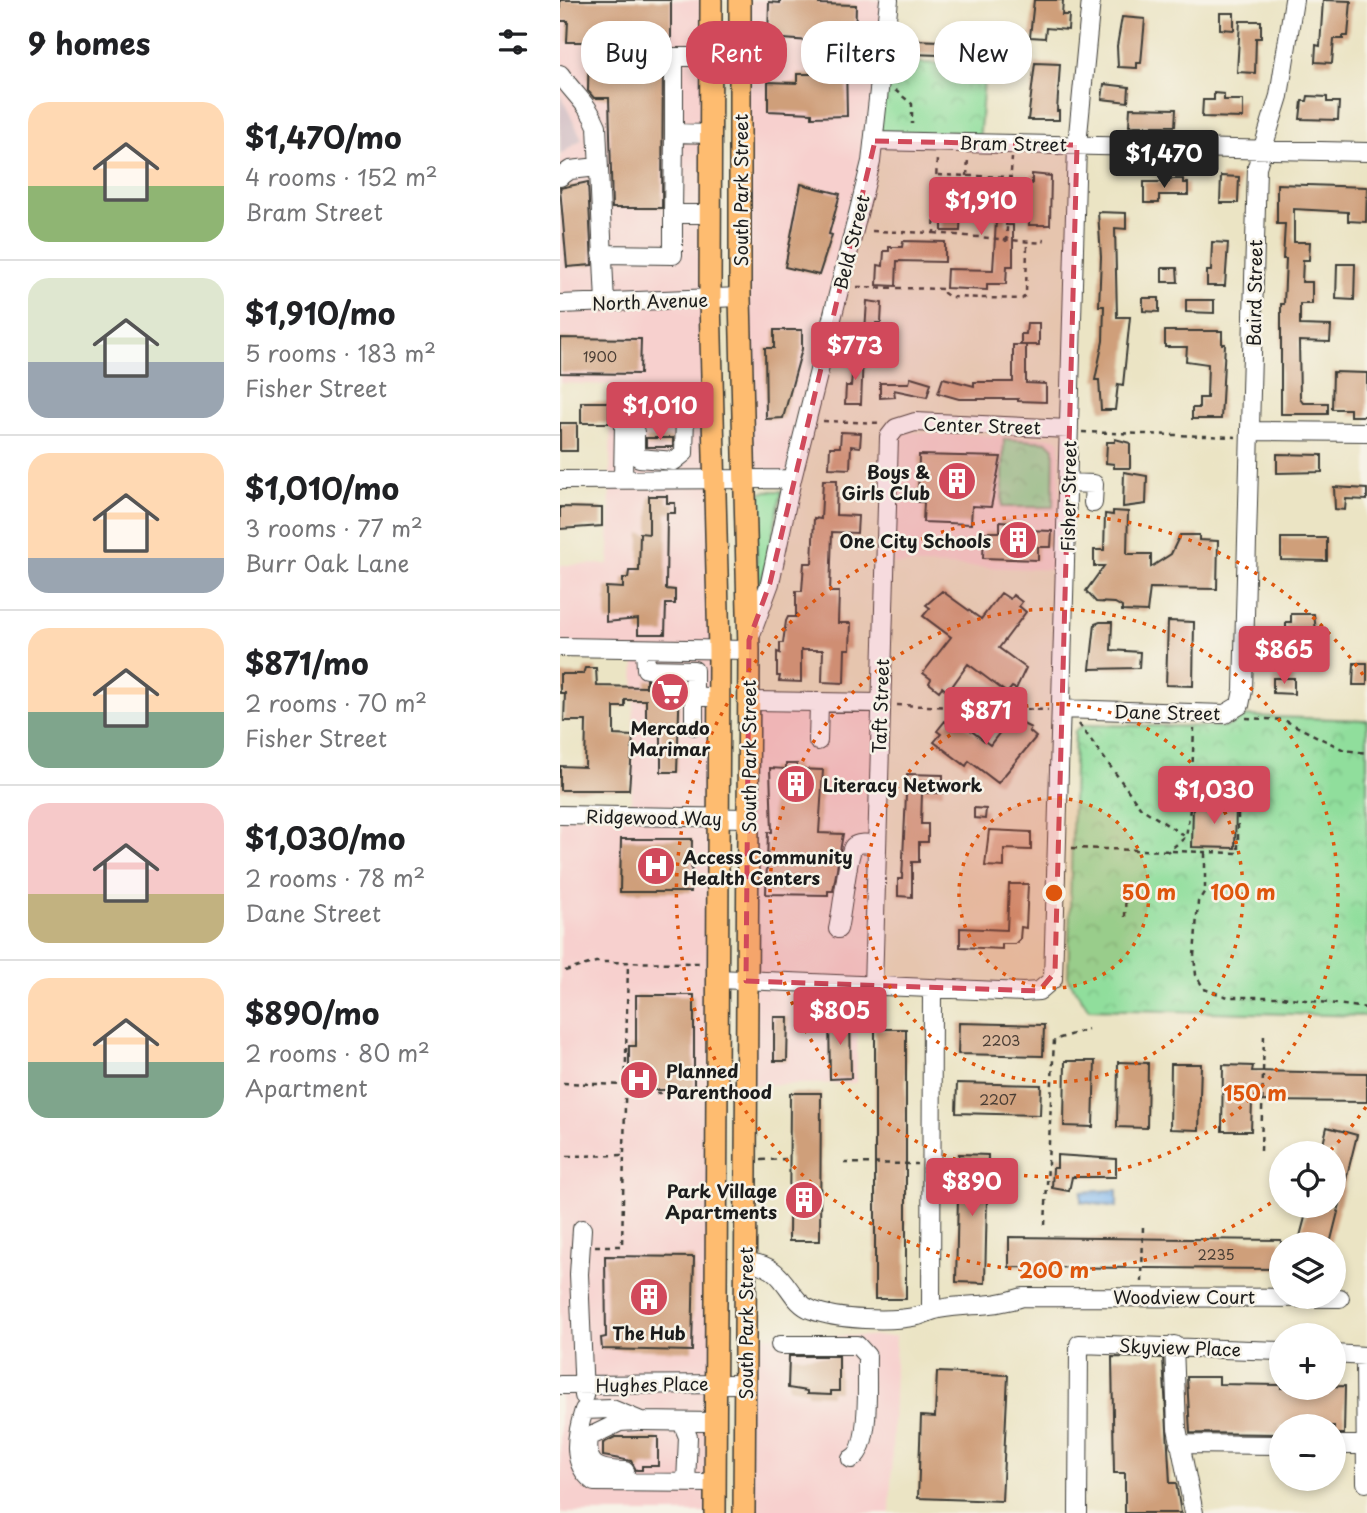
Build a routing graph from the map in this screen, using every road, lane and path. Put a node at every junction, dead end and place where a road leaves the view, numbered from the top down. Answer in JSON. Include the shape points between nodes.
{"nodes":[{"id":1,"x":711,"y":0,"type":"edge"},
{"id":2,"x":740,"y":0,"type":"edge"},
{"id":3,"x":889,"y":0,"type":"edge"},
{"id":4,"x":1091,"y":0,"type":"edge"},
{"id":5,"x":1294,"y":0,"type":"edge"},
{"id":6,"x":711,"y":21,"type":"edge"},
{"id":7,"x":686,"y":57,"type":"edge"},
{"id":8,"x":560,"y":74,"type":"edge"},
{"id":9,"x":711,"y":84,"type":"edge"},
{"id":10,"x":895,"y":90,"type":"dead end"},
{"id":11,"x":912,"y":124,"type":"dead end"},
{"id":12,"x":674,"y":133,"type":"junction"},
{"id":13,"x":711,"y":134,"type":"junction"},
{"id":14,"x":875,"y":141,"type":"junction"},
{"id":15,"x":1077,"y":145,"type":"junction"},
{"id":16,"x":1262,"y":148,"type":"junction"},
{"id":17,"x":1365,"y":151,"type":"edge"},
{"id":18,"x":937,"y":158,"type":"dead end"},
{"id":19,"x":968,"y":158,"type":"dead end"},
{"id":20,"x":1012,"y":158,"type":"dead end"},
{"id":21,"x":598,"y":167,"type":"junction"},
{"id":22,"x":936,"y":175,"type":"junction"},
{"id":23,"x":967,"y":176,"type":"junction"},
{"id":24,"x":560,"y":177,"type":"edge"},
{"id":25,"x":1012,"y":177,"type":"junction"},
{"id":26,"x":673,"y":214,"type":"junction"},
{"id":27,"x":711,"y":214,"type":"junction"},
{"id":28,"x":872,"y":231,"type":"dead end"},
{"id":29,"x":934,"y":233,"type":"junction"},
{"id":30,"x":1044,"y":239,"type":"dead end"},
{"id":31,"x":1006,"y":242,"type":"junction"},
{"id":32,"x":1027,"y":243,"type":"junction"},
{"id":33,"x":602,"y":254,"type":"junction"},
{"id":34,"x":858,"y":287,"type":"dead end"},
{"id":35,"x":740,"y":298,"type":"junction"},
{"id":36,"x":710,"y":299,"type":"junction"},
{"id":37,"x":605,"y":303,"type":"junction"},
{"id":38,"x":560,"y":304,"type":"edge"},
{"id":39,"x":635,"y":415,"type":"junction"},
{"id":40,"x":685,"y":415,"type":"junction"},
{"id":41,"x":713,"y":415,"type":"junction"},
{"id":42,"x":823,"y":421,"type":"dead end"},
{"id":43,"x":890,"y":425,"type":"junction"},
{"id":44,"x":1076,"y":431,"type":"junction"},
{"id":45,"x":1367,"y":432,"type":"edge"},
{"id":46,"x":1244,"y":434,"type":"junction"},
{"id":47,"x":792,"y":479,"type":"junction"},
{"id":48,"x":560,"y":480,"type":"edge"},
{"id":49,"x":623,"y":480,"type":"junction"},
{"id":50,"x":715,"y":481,"type":"junction"},
{"id":51,"x":744,"y":481,"type":"junction"},
{"id":52,"x":1068,"y":483,"type":"junction"},
{"id":53,"x":1093,"y":503,"type":"dead end"},
{"id":54,"x":1246,"y":592,"type":"joint"},
{"id":55,"x":749,"y":645,"type":"junction"},
{"id":56,"x":560,"y":647,"type":"edge"},
{"id":57,"x":645,"y":649,"type":"junction"},
{"id":58,"x":719,"y":650,"type":"junction"},
{"id":59,"x":694,"y":696,"type":"junction"},
{"id":60,"x":719,"y":698,"type":"junction"},
{"id":61,"x":749,"y":701,"type":"junction"},
{"id":62,"x":819,"y":702,"type":"junction"},
{"id":63,"x":887,"y":704,"type":"junction"},
{"id":64,"x":1055,"y":709,"type":"junction"},
{"id":65,"x":1244,"y":718,"type":"dead end"},
{"id":66,"x":1079,"y":724,"type":"dead end"},
{"id":67,"x":694,"y":726,"type":"dead end"},
{"id":68,"x":1194,"y":726,"type":"dead end"},
{"id":69,"x":818,"y":741,"type":"dead end"},
{"id":70,"x":1367,"y":753,"type":"edge"},
{"id":71,"x":1192,"y":769,"type":"junction"},
{"id":72,"x":1191,"y":802,"type":"junction"},
{"id":73,"x":1220,"y":803,"type":"junction"},
{"id":74,"x":560,"y":816,"type":"edge"},
{"id":75,"x":719,"y":817,"type":"junction"},
{"id":76,"x":748,"y":818,"type":"junction"},
{"id":77,"x":1186,"y":836,"type":"junction"},
{"id":78,"x":876,"y":844,"type":"junction"},
{"id":79,"x":1058,"y":847,"type":"junction"},
{"id":80,"x":1167,"y":852,"type":"junction"},
{"id":81,"x":1205,"y":853,"type":"junction"},
{"id":82,"x":1126,"y":879,"type":"dead end"},
{"id":83,"x":1125,"y":917,"type":"dead end"},
{"id":84,"x":838,"y":929,"type":"dead end"},
{"id":85,"x":628,"y":962,"type":"junction"},
{"id":86,"x":565,"y":971,"type":"dead end"},
{"id":87,"x":711,"y":971,"type":"junction"},
{"id":88,"x":746,"y":981,"type":"junction"},
{"id":89,"x":873,"y":987,"type":"junction"},
{"id":90,"x":932,"y":989,"type":"junction"},
{"id":91,"x":1367,"y":1008,"type":"edge"},
{"id":92,"x":1088,"y":1028,"type":"dead end"},
{"id":93,"x":1264,"y":1034,"type":"dead end"},
{"id":94,"x":563,"y":1083,"type":"dead end"},
{"id":95,"x":626,"y":1085,"type":"junction"},
{"id":96,"x":626,"y":1093,"type":"junction"},
{"id":97,"x":704,"y":1093,"type":"dead end"},
{"id":98,"x":1261,"y":1151,"type":"dead end"},
{"id":99,"x":625,"y":1155,"type":"junction"},
{"id":100,"x":566,"y":1156,"type":"dead end"},
{"id":101,"x":789,"y":1159,"type":"dead end"},
{"id":102,"x":761,"y":1160,"type":"dead end"},
{"id":103,"x":844,"y":1163,"type":"dead end"},
{"id":104,"x":930,"y":1164,"type":"junction"},
{"id":105,"x":1045,"y":1224,"type":"dead end"},
{"id":106,"x":1143,"y":1225,"type":"dead end"},
{"id":107,"x":582,"y":1229,"type":"dead end"},
{"id":108,"x":622,"y":1246,"type":"dead end"},
{"id":109,"x":746,"y":1262,"type":"junction"},
{"id":110,"x":1142,"y":1296,"type":"junction"},
{"id":111,"x":1269,"y":1297,"type":"edge"},
{"id":112,"x":931,"y":1311,"type":"junction"},
{"id":113,"x":780,"y":1345,"type":"dead end"},
{"id":114,"x":1174,"y":1345,"type":"junction"},
{"id":115,"x":1269,"y":1350,"type":"edge"},
{"id":116,"x":1346,"y":1355,"type":"edge"},
{"id":117,"x":715,"y":1384,"type":"junction"},
{"id":118,"x":745,"y":1384,"type":"junction"},
{"id":119,"x":560,"y":1385,"type":"edge"},
{"id":120,"x":584,"y":1385,"type":"junction"},
{"id":121,"x":584,"y":1410,"type":"junction"},
{"id":122,"x":641,"y":1420,"type":"junction"},
{"id":123,"x":682,"y":1422,"type":"junction"},
{"id":124,"x":716,"y":1422,"type":"junction"},
{"id":125,"x":1179,"y":1444,"type":"junction"},
{"id":126,"x":1269,"y":1445,"type":"edge"},
{"id":127,"x":1346,"y":1445,"type":"edge"},
{"id":128,"x":1366,"y":1445,"type":"edge"},
{"id":129,"x":851,"y":1459,"type":"dead end"},
{"id":130,"x":677,"y":1483,"type":"junction"},
{"id":131,"x":715,"y":1483,"type":"junction"},
{"id":132,"x":1366,"y":1483,"type":"edge"},
{"id":133,"x":715,"y":1513,"type":"edge"},
{"id":134,"x":744,"y":1513,"type":"edge"},
{"id":135,"x":1079,"y":1513,"type":"edge"},
{"id":136,"x":1194,"y":1513,"type":"edge"}],
"edges":[{"from":1,"to":6,"type":"main road","name":"South Park Street"},
{"from":2,"to":35,"type":"main road","name":"South Park Street"},
{"from":3,"to":14,"type":"street","name":"Beld Street"},
{"from":4,"to":15,"type":"street","name":"Fisher Street"},
{"from":5,"to":16,"type":"street","name":"Baird Street","via":[[1279,96]]},
{"from":7,"to":12,"type":"street","via":[[674,57]]},
{"from":8,"to":21,"type":"street","via":[[575,97],[590,108],[597,126]]},
{"from":9,"to":13,"type":"main road","name":"South Park Street"},
{"from":10,"to":11,"type":"path","via":[[912,104]]},
{"from":12,"to":13,"type":"street"},
{"from":12,"to":26,"type":"street"},
{"from":13,"to":27,"type":"main road","name":"South Park Street"},
{"from":14,"to":15,"type":"street","name":"Bram Street"},
{"from":14,"to":47,"type":"street","name":"Beld Street"},
{"from":15,"to":16,"type":"street","name":"Bram Street"},
{"from":15,"to":44,"type":"street","name":"Fisher Street"},
{"from":16,"to":17,"type":"street","name":"Bram Street"},
{"from":16,"to":46,"type":"street","name":"Baird Street","via":[[1256,178]]},
{"from":18,"to":22,"type":"path"},
{"from":19,"to":23,"type":"path"},
{"from":20,"to":25,"type":"path"},
{"from":21,"to":24,"type":"street","via":[[570,170]]},
{"from":21,"to":33,"type":"street"},
{"from":22,"to":23,"type":"path"},
{"from":22,"to":29,"type":"path"},
{"from":23,"to":25,"type":"path"},
{"from":25,"to":31,"type":"path"},
{"from":26,"to":27,"type":"street"},
{"from":26,"to":33,"type":"street","via":[[673,255]]},
{"from":27,"to":36,"type":"main road","name":"South Park Street"},
{"from":28,"to":29,"type":"path"},
{"from":29,"to":31,"type":"path"},
{"from":30,"to":32,"type":"path","via":[[1043,243]]},
{"from":31,"to":32,"type":"path"},
{"from":32,"to":34,"type":"path","via":[[1026,295],[1022,299],[950,297],[944,289]]},
{"from":33,"to":37,"type":"street"},
{"from":35,"to":36,"type":"street","name":"North Avenue"},
{"from":35,"to":51,"type":"main road","name":"South Park Street"},
{"from":36,"to":37,"type":"street","name":"North Avenue"},
{"from":36,"to":41,"type":"main road","name":"South Park Street"},
{"from":37,"to":38,"type":"street","name":"North Avenue"},
{"from":39,"to":40,"type":"street"},
{"from":39,"to":40,"type":"street","via":[[635,454],[645,461],[682,457]]},
{"from":39,"to":49,"type":"street","via":[[624,423]]},
{"from":40,"to":41,"type":"street"},
{"from":41,"to":50,"type":"main road","name":"South Park Street"},
{"from":42,"to":43,"type":"path"},
{"from":43,"to":44,"type":"street","name":"Center Street","via":[[915,422]]},
{"from":43,"to":63,"type":"street","name":"Taft Street"},
{"from":44,"to":46,"type":"path"},
{"from":44,"to":52,"type":"street","name":"Fisher Street"},
{"from":45,"to":46,"type":"street"},
{"from":46,"to":54,"type":"street","name":"Baird Street"},
{"from":47,"to":51,"type":"street"},
{"from":47,"to":55,"type":"street","name":"Beld Street","via":[[770,583]]},
{"from":48,"to":49,"type":"street"},
{"from":49,"to":50,"type":"street"},
{"from":50,"to":51,"type":"street"},
{"from":50,"to":58,"type":"main road","name":"South Park Street"},
{"from":51,"to":55,"type":"main road","name":"South Park Street"},
{"from":52,"to":53,"type":"street","via":[[1094,484]]},
{"from":52,"to":64,"type":"street","name":"Fisher Street"},
{"from":54,"to":64,"type":"street","name":"Dane Street","via":[[1243,690],[1240,705],[1231,713]]},
{"from":55,"to":58,"type":"street"},
{"from":55,"to":61,"type":"main road","name":"South Park Street"},
{"from":56,"to":57,"type":"street"},
{"from":57,"to":58,"type":"street"},
{"from":57,"to":59,"type":"street","via":[[646,669],[694,670]]},
{"from":58,"to":60,"type":"main road","name":"South Park Street"},
{"from":59,"to":60,"type":"street"},
{"from":59,"to":67,"type":"street"},
{"from":60,"to":75,"type":"main road","name":"South Park Street"},
{"from":61,"to":62,"type":"street"},
{"from":61,"to":76,"type":"main road","name":"South Park Street"},
{"from":62,"to":63,"type":"street"},
{"from":62,"to":69,"type":"street"},
{"from":63,"to":64,"type":"path"},
{"from":63,"to":78,"type":"street","name":"Taft Street"},
{"from":64,"to":79,"type":"street","name":"Fisher Street"},
{"from":65,"to":70,"type":"path","via":[[1284,720],[1344,750]]},
{"from":66,"to":77,"type":"path","via":[[1141,808]]},
{"from":68,"to":71,"type":"path"},
{"from":71,"to":72,"type":"path"},
{"from":71,"to":73,"type":"path"},
{"from":72,"to":73,"type":"path"},
{"from":72,"to":77,"type":"path"},
{"from":73,"to":81,"type":"path","via":[[1238,803],[1238,853]]},
{"from":74,"to":75,"type":"street","name":"Ridgewood Way"},
{"from":75,"to":76,"type":"street","name":"Ridgewood Way"},
{"from":75,"to":87,"type":"main road","name":"South Park Street"},
{"from":76,"to":88,"type":"main road","name":"South Park Street"},
{"from":77,"to":80,"type":"path"},
{"from":78,"to":84,"type":"street","via":[[851,847]]},
{"from":78,"to":89,"type":"street","name":"Taft Street"},
{"from":79,"to":80,"type":"path"},
{"from":79,"to":90,"type":"street","name":"Fisher Street","via":[[1055,972],[1044,989]]},
{"from":80,"to":81,"type":"path"},
{"from":81,"to":91,"type":"path","via":[[1205,891],[1198,902],[1194,956],[1195,975],[1204,989],[1228,997]]},
{"from":82,"to":83,"type":"path"},
{"from":85,"to":86,"type":"path","via":[[596,962]]},
{"from":85,"to":87,"type":"path"},
{"from":85,"to":95,"type":"path"},
{"from":87,"to":88,"type":"street"},
{"from":87,"to":117,"type":"main road","name":"South Park Street"},
{"from":88,"to":89,"type":"street"},
{"from":88,"to":109,"type":"main road","name":"South Park Street"},
{"from":89,"to":90,"type":"street"},
{"from":90,"to":104,"type":"street"},
{"from":92,"to":105,"type":"path","via":[[1054,1040]]},
{"from":93,"to":98,"type":"path"},
{"from":94,"to":95,"type":"path"},
{"from":95,"to":96,"type":"path"},
{"from":96,"to":97,"type":"path"},
{"from":96,"to":99,"type":"path"},
{"from":99,"to":100,"type":"path"},
{"from":99,"to":108,"type":"path"},
{"from":101,"to":102,"type":"path"},
{"from":103,"to":104,"type":"path"},
{"from":104,"to":112,"type":"street"},
{"from":106,"to":110,"type":"path"},
{"from":107,"to":120,"type":"street","via":[[579,1274]]},
{"from":109,"to":112,"type":"street","name":"Woodview Court","via":[[771,1269],[810,1310],[845,1318],[918,1316]]},
{"from":109,"to":118,"type":"main road","name":"South Park Street"},
{"from":110,"to":111,"type":"street","name":"Woodview Court"},
{"from":110,"to":112,"type":"street","name":"Woodview Court","via":[[1023,1297],[997,1306]]},
{"from":113,"to":129,"type":"street","via":[[858,1345],[867,1356],[865,1430],[861,1450]]},
{"from":114,"to":115,"type":"street","name":"Skyview Place"},
{"from":114,"to":125,"type":"street"},
{"from":114,"to":135,"type":"street","name":"Skyview Place","via":[[1079,1344]]},
{"from":116,"to":128,"type":"street","via":[[1365,1356]]},
{"from":117,"to":118,"type":"street","name":"Hughes Place"},
{"from":117,"to":120,"type":"street","name":"Hughes Place"},
{"from":117,"to":124,"type":"main road","name":"South Park Street"},
{"from":118,"to":134,"type":"main road","name":"South Park Street"},
{"from":119,"to":120,"type":"street","name":"Hughes Place"},
{"from":120,"to":121,"type":"street"},
{"from":121,"to":122,"type":"street","via":[[612,1409]]},
{"from":121,"to":130,"type":"street","via":[[576,1443],[582,1473],[594,1482]]},
{"from":122,"to":123,"type":"street"},
{"from":122,"to":130,"type":"street","via":[[619,1423],[589,1437],[588,1458],[603,1471],[655,1472]]},
{"from":123,"to":124,"type":"street"},
{"from":123,"to":130,"type":"street","via":[[688,1437]]},
{"from":124,"to":131,"type":"main road","name":"South Park Street"},
{"from":125,"to":126,"type":"street"},
{"from":125,"to":136,"type":"street"},
{"from":127,"to":128,"type":"street"},
{"from":128,"to":132,"type":"street"},
{"from":130,"to":131,"type":"street"},
{"from":131,"to":133,"type":"main road","name":"South Park Street"}]}
